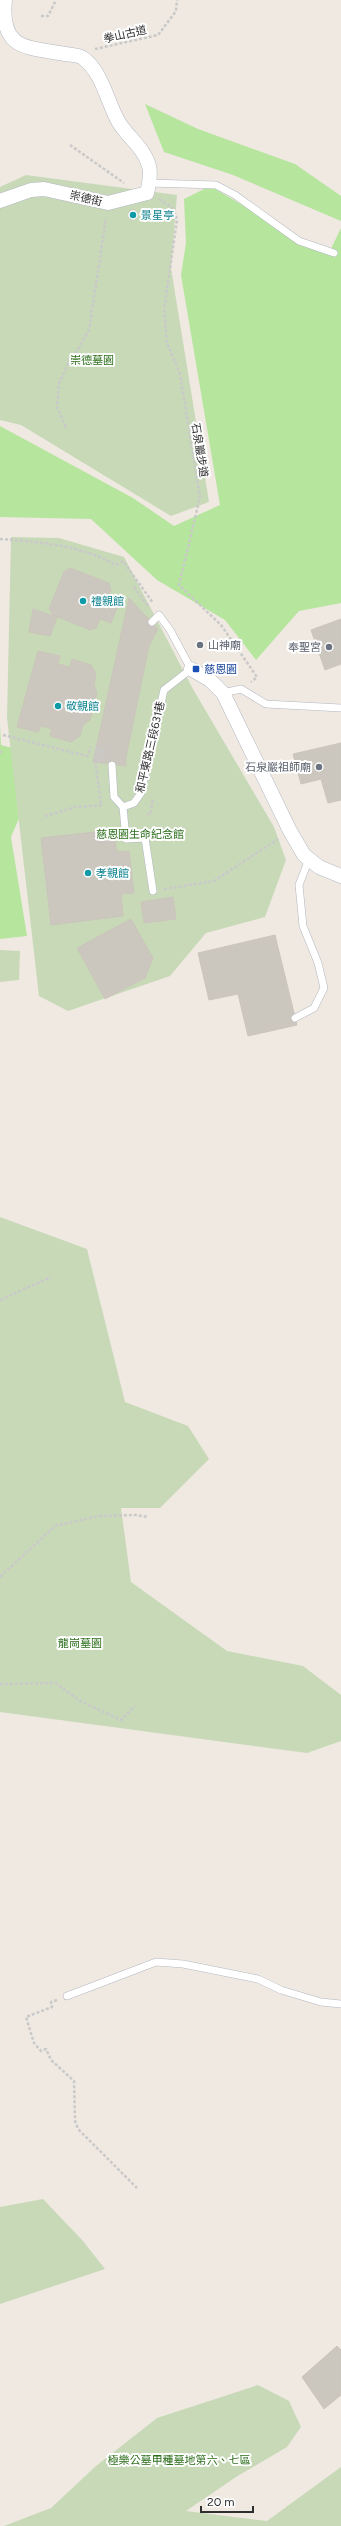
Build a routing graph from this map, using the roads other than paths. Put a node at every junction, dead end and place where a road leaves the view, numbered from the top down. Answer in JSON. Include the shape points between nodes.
{"nodes":[{"id":1,"x":5,"y":0,"type":"edge"},
{"id":2,"x":148,"y":188,"type":"junction"},
{"id":3,"x":0,"y":201,"type":"edge"},
{"id":4,"x":334,"y":253,"type":"dead end"},
{"id":5,"x":152,"y":622,"type":"dead end"},
{"id":6,"x":191,"y":669,"type":"junction"},
{"id":7,"x":223,"y":693,"type":"junction"},
{"id":8,"x":341,"y":708,"type":"edge"},
{"id":9,"x":112,"y":765,"type":"dead end"},
{"id":10,"x":123,"y":807,"type":"junction"},
{"id":11,"x":309,"y":859,"type":"junction"},
{"id":12,"x":341,"y":876,"type":"edge"},
{"id":13,"x":153,"y":891,"type":"road end"},
{"id":14,"x":295,"y":1018,"type":"dead end"},
{"id":15,"x":67,"y":1996,"type":"road end"},
{"id":16,"x":341,"y":2004,"type":"edge"}],
"edges":[{"from":1,"to":2,"type":"street","via":[[4,23],[14,40],[27,48],[82,57],[92,66],[119,122],[141,148],[150,167]]},
{"from":2,"to":3,"type":"street","name":"崇德街","via":[[108,203],[44,189],[31,190]]},
{"from":2,"to":4,"type":"lane","via":[[216,185],[235,195],[299,241]]},
{"from":5,"to":6,"type":"lane","via":[[159,615]]},
{"from":6,"to":7,"type":"street","via":[[210,680]]},
{"from":6,"to":10,"type":"lane","name":"和平東路三段631巷","via":[[164,690],[141,793],[134,803]]},
{"from":7,"to":8,"type":"lane","via":[[241,689],[266,704]]},
{"from":7,"to":11,"type":"street","via":[[290,831]]},
{"from":9,"to":10,"type":"lane","via":[[114,797]]},
{"from":10,"to":13,"type":"lane","via":[[126,839],[145,838]]},
{"from":11,"to":12,"type":"street"},
{"from":11,"to":14,"type":"lane","via":[[299,885],[303,926],[318,963],[324,988],[314,1008]]},
{"from":15,"to":16,"type":"lane","via":[[156,1962],[183,1964],[258,1980],[314,2000]]}]}
